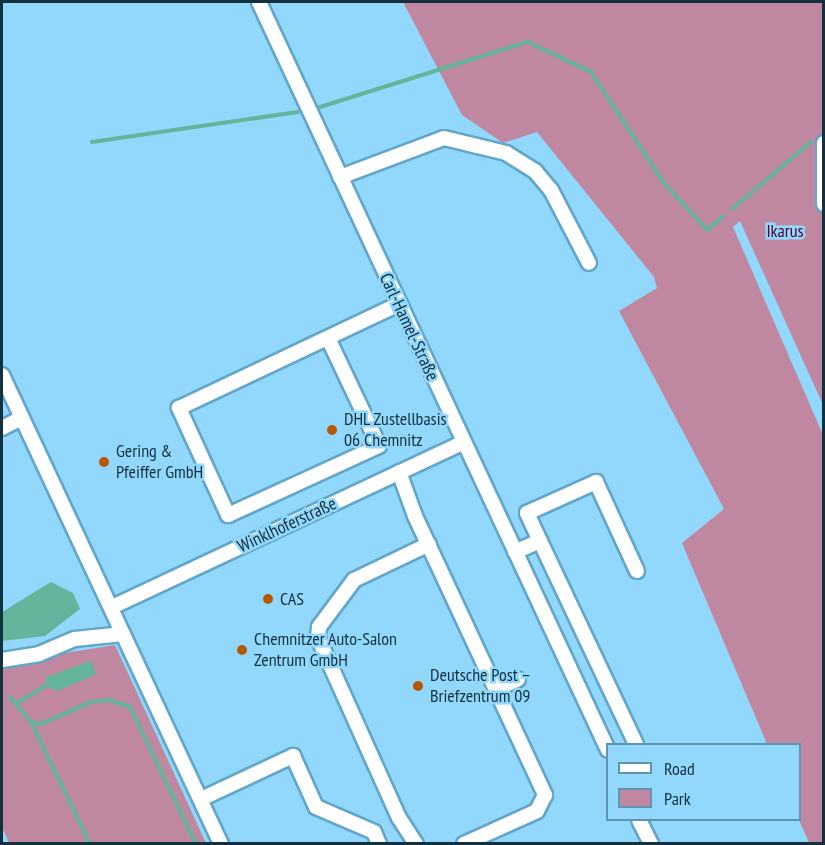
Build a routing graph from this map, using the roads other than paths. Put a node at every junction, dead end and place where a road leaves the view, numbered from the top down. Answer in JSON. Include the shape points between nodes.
{"nodes":[{"id":1,"x":259,"y":2,"type":"edge"},
{"id":2,"x":824,"y":143,"type":"edge"},
{"id":3,"x":340,"y":177,"type":"junction"},
{"id":4,"x":824,"y":204,"type":"edge"},
{"id":5,"x":589,"y":263,"type":"dead end"},
{"id":6,"x":399,"y":304,"type":"junction"},
{"id":7,"x":328,"y":338,"type":"junction"},
{"id":8,"x":2,"y":375,"type":"edge"},
{"id":9,"x":22,"y":418,"type":"junction"},
{"id":10,"x":2,"y":428,"type":"edge"},
{"id":11,"x":462,"y":443,"type":"junction"},
{"id":12,"x":399,"y":472,"type":"junction"},
{"id":13,"x":540,"y":541,"type":"junction"},
{"id":14,"x":429,"y":544,"type":"junction"},
{"id":15,"x":515,"y":552,"type":"junction"},
{"id":16,"x":637,"y":571,"type":"dead end"},
{"id":17,"x":112,"y":607,"type":"junction"},
{"id":18,"x":123,"y":634,"type":"junction"},
{"id":19,"x":2,"y":660,"type":"edge"},
{"id":20,"x":518,"y":679,"type":"dead end"},
{"id":21,"x":496,"y":689,"type":"junction"},
{"id":22,"x":636,"y":743,"type":"edge"},
{"id":23,"x":606,"y":746,"type":"edge"},
{"id":24,"x":201,"y":799,"type":"junction"},
{"id":25,"x":640,"y":821,"type":"edge"},
{"id":26,"x":221,"y":843,"type":"edge"},
{"id":27,"x":380,"y":843,"type":"edge"},
{"id":28,"x":416,"y":843,"type":"edge"},
{"id":29,"x":464,"y":843,"type":"edge"},
{"id":30,"x":651,"y":843,"type":"edge"}],
"edges":[{"from":1,"to":3,"type":"street","name":"Carl-Hamel-Straße"},
{"from":2,"to":4,"type":"street"},
{"from":3,"to":5,"type":"street","via":[[444,138],[506,153],[535,171],[551,190]]},
{"from":3,"to":6,"type":"street","name":"Carl-Hamel-Straße"},
{"from":6,"to":7,"type":"street"},
{"from":6,"to":11,"type":"street","name":"Carl-Hamel-Straße"},
{"from":7,"to":7,"type":"street","via":[[179,408],[228,515],[378,446]]},
{"from":8,"to":9,"type":"street"},
{"from":9,"to":10,"type":"street"},
{"from":9,"to":17,"type":"street"},
{"from":11,"to":12,"type":"street","name":"Winklhoferstraße"},
{"from":11,"to":15,"type":"street","name":"Carl-Hamel-Straße"},
{"from":12,"to":14,"type":"street"},
{"from":12,"to":17,"type":"street","name":"Winklhoferstraße"},
{"from":13,"to":15,"type":"street"},
{"from":13,"to":16,"type":"street","via":[[527,513],[596,482]]},
{"from":13,"to":22,"type":"street"},
{"from":14,"to":21,"type":"street"},
{"from":14,"to":28,"type":"street","via":[[354,580],[323,620],[318,638],[399,818]]},
{"from":15,"to":23,"type":"street","name":"Carl-Hamel-Straße"},
{"from":17,"to":18,"type":"street"},
{"from":18,"to":19,"type":"street","via":[[75,639],[39,654]]},
{"from":18,"to":24,"type":"street"},
{"from":20,"to":21,"type":"street"},
{"from":21,"to":29,"type":"street","via":[[542,787],[544,801],[537,811]]},
{"from":24,"to":26,"type":"street"},
{"from":24,"to":27,"type":"street","via":[[293,756],[316,807],[374,832]]},
{"from":25,"to":30,"type":"street"}]}
